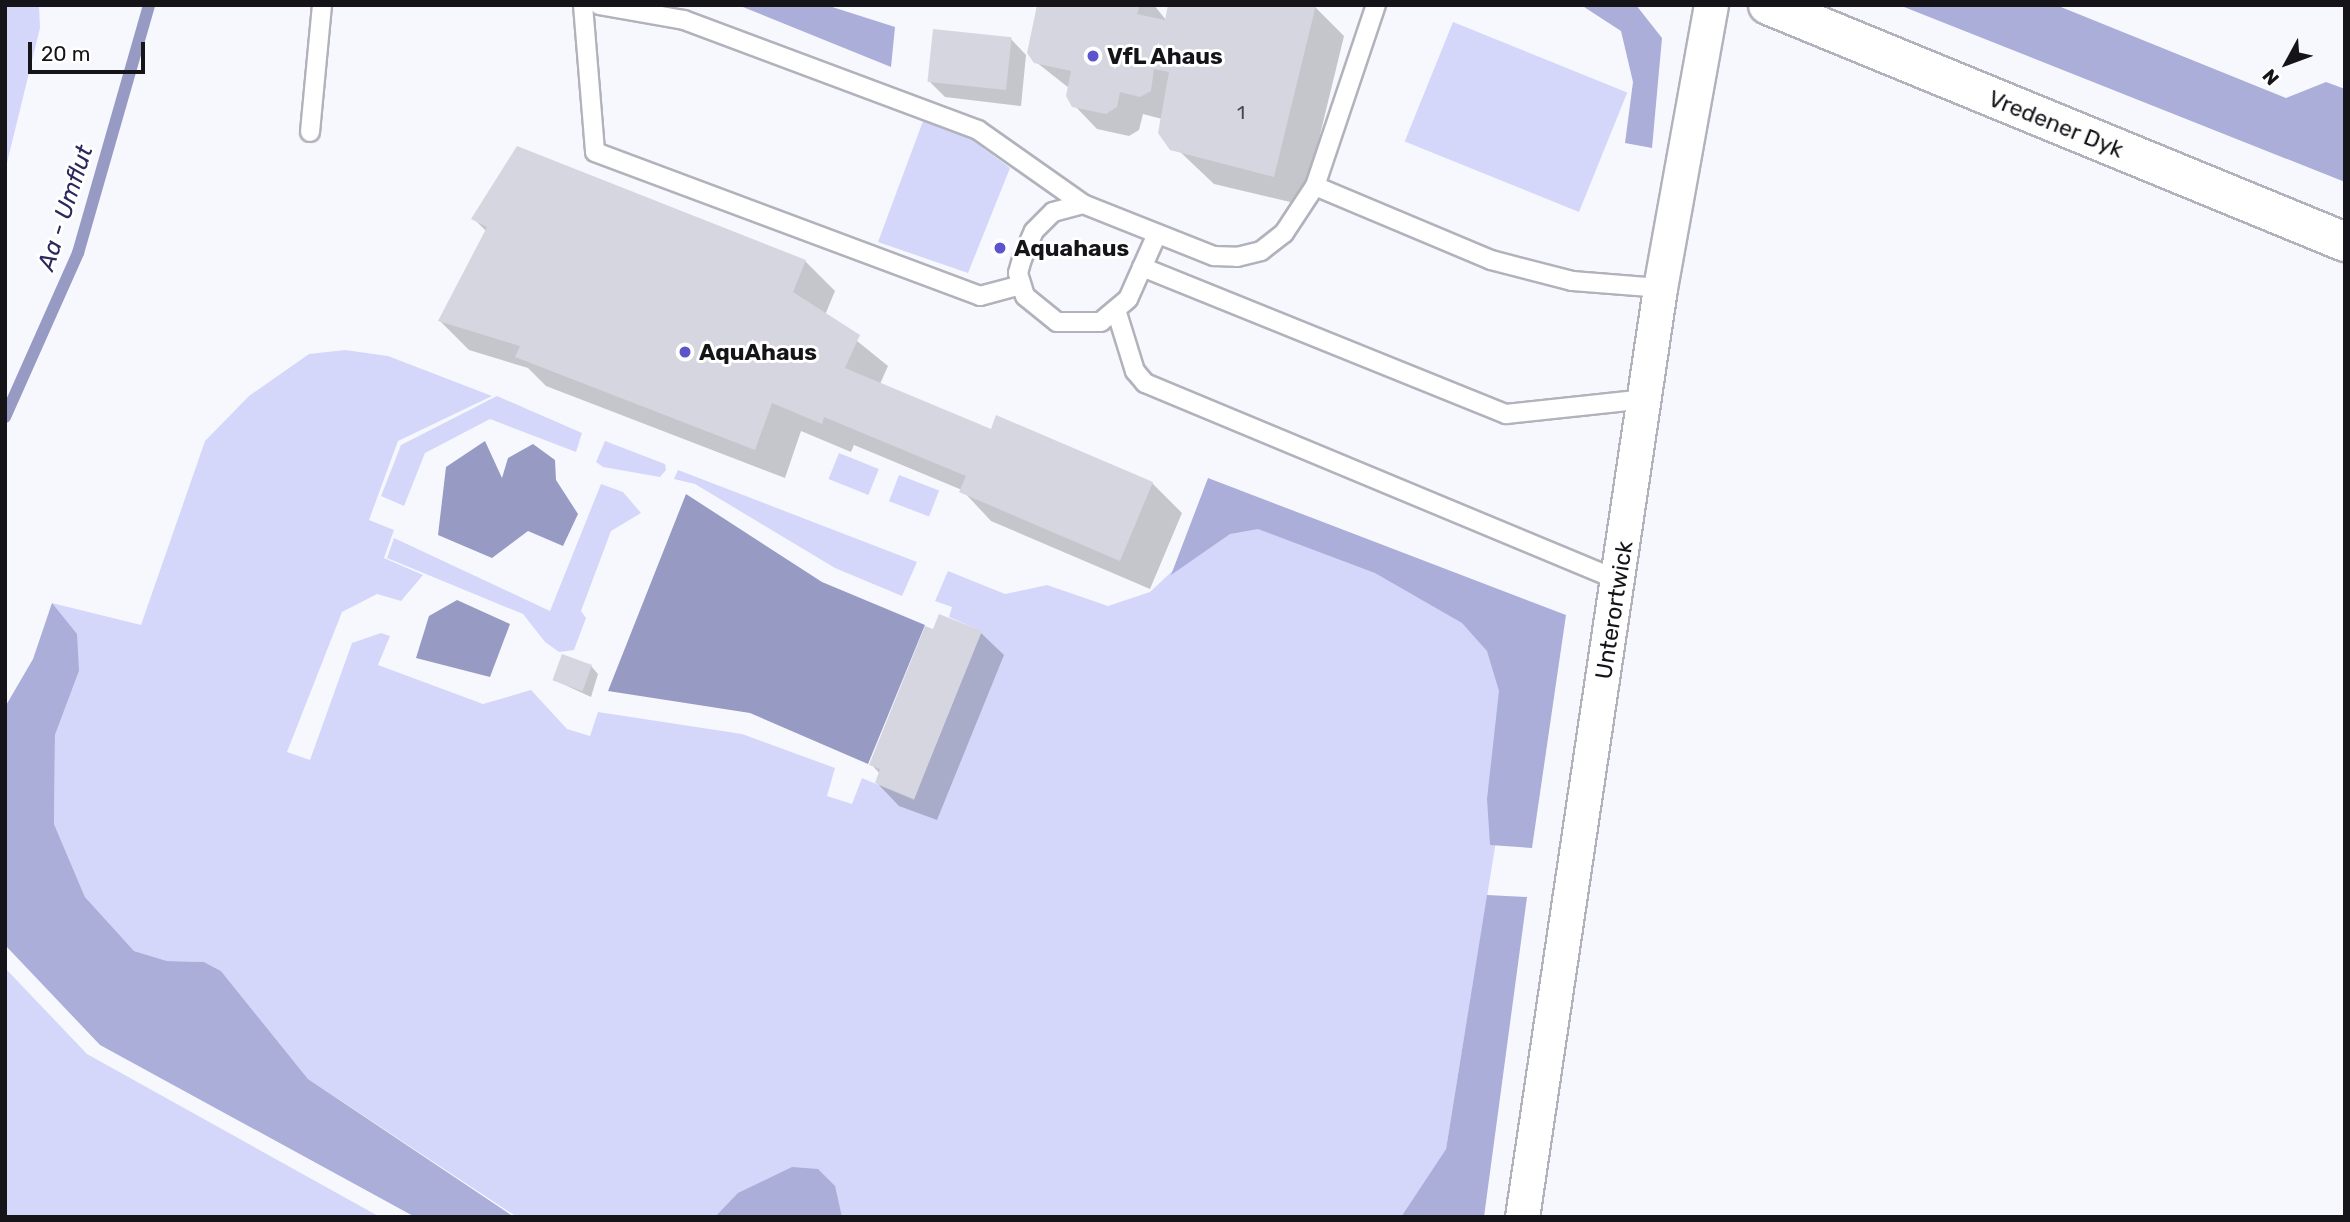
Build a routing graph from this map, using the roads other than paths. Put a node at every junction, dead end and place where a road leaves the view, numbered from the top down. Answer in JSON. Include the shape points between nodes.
{"nodes":[{"id":1,"x":322,"y":5,"type":"edge"},
{"id":2,"x":583,"y":5,"type":"edge"},
{"id":3,"x":599,"y":5,"type":"edge"},
{"id":4,"x":1377,"y":5,"type":"edge"},
{"id":5,"x":1712,"y":5,"type":"edge"},
{"id":6,"x":1768,"y":5,"type":"edge"},
{"id":7,"x":310,"y":132,"type":"dead end"},
{"id":8,"x":1315,"y":186,"type":"junction"},
{"id":9,"x":1083,"y":204,"type":"junction"},
{"id":10,"x":1157,"y":234,"type":"junction"},
{"id":11,"x":2345,"y":242,"type":"edge"},
{"id":12,"x":1142,"y":267,"type":"junction"},
{"id":13,"x":1021,"y":285,"type":"junction"},
{"id":14,"x":1660,"y":288,"type":"junction"},
{"id":15,"x":1117,"y":313,"type":"junction"},
{"id":16,"x":1646,"y":399,"type":"junction"},
{"id":17,"x":1618,"y":580,"type":"junction"},
{"id":18,"x":1522,"y":1217,"type":"edge"}],
"edges":[{"from":1,"to":7,"type":"lane"},
{"from":2,"to":13,"type":"lane","via":[[595,152],[980,296]]},
{"from":3,"to":9,"type":"lane","via":[[684,20],[978,130]]},
{"from":4,"to":8,"type":"lane"},
{"from":5,"to":14,"type":"street","name":"Unterortwick"},
{"from":6,"to":11,"type":"main road","name":"Vredener Dyk"},
{"from":8,"to":10,"type":"lane","via":[[1284,233],[1261,251],[1214,256]]},
{"from":8,"to":14,"type":"lane","via":[[1491,260],[1572,281]]},
{"from":9,"to":10,"type":"lane"},
{"from":9,"to":13,"type":"lane","via":[[1053,212],[1034,231],[1018,274]]},
{"from":10,"to":12,"type":"lane"},
{"from":12,"to":15,"type":"lane"},
{"from":12,"to":16,"type":"lane","via":[[1506,414]]},
{"from":13,"to":15,"type":"lane","via":[[1025,296],[1057,322],[1101,322]]},
{"from":14,"to":16,"type":"street","name":"Unterortwick"},
{"from":15,"to":17,"type":"lane","via":[[1135,371],[1145,383]]},
{"from":16,"to":17,"type":"street","name":"Unterortwick"},
{"from":17,"to":18,"type":"street","name":"Unterortwick"}]}
